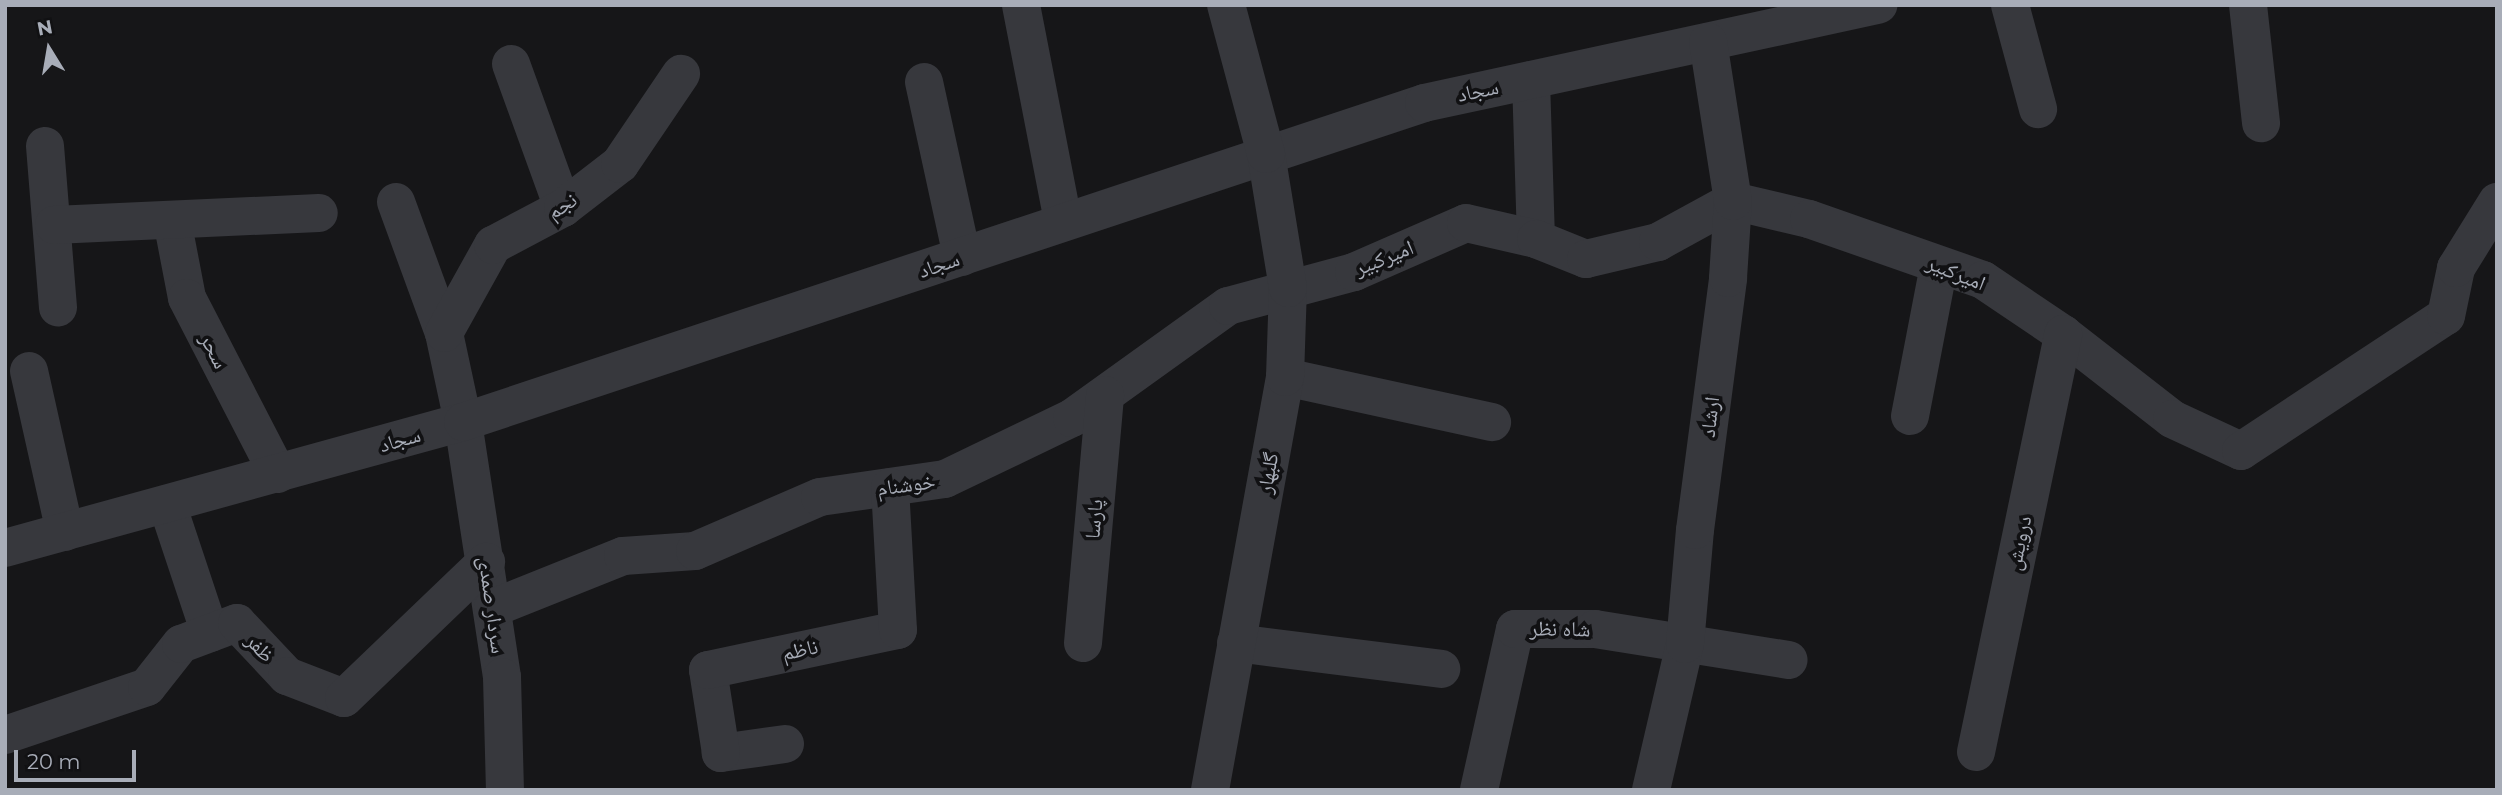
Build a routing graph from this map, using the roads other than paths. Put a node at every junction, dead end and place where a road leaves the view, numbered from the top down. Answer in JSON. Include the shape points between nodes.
{"nodes":[{"id":1,"x":1021,"y":5,"type":"edge"},
{"id":2,"x":1226,"y":5,"type":"edge"},
{"id":3,"x":1879,"y":5,"type":"edge"},
{"id":4,"x":2010,"y":5,"type":"edge"},
{"id":5,"x":2248,"y":5,"type":"edge"},
{"id":6,"x":1757,"y":18,"type":"edge"},
{"id":7,"x":1708,"y":42,"type":"junction"},
{"id":8,"x":511,"y":64,"type":"dead end"},
{"id":9,"x":681,"y":74,"type":"dead end"},
{"id":10,"x":1531,"y":80,"type":"junction"},
{"id":11,"x":924,"y":82,"type":"dead end"},
{"id":12,"x":2039,"y":109,"type":"dead end"},
{"id":13,"x":2261,"y":122,"type":"dead end"},
{"id":14,"x":45,"y":146,"type":"dead end"},
{"id":15,"x":1266,"y":154,"type":"junction"},
{"id":16,"x":1733,"y":201,"type":"junction"},
{"id":17,"x":396,"y":202,"type":"dead end"},
{"id":18,"x":2497,"y":202,"type":"edge"},
{"id":19,"x":562,"y":208,"type":"junction"},
{"id":20,"x":319,"y":213,"type":"dead end"},
{"id":21,"x":172,"y":220,"type":"junction"},
{"id":22,"x":1063,"y":221,"type":"junction"},
{"id":23,"x":54,"y":225,"type":"junction"},
{"id":24,"x":1536,"y":239,"type":"junction"},
{"id":25,"x":962,"y":257,"type":"junction"},
{"id":26,"x":1939,"y":265,"type":"junction"},
{"id":27,"x":1288,"y":288,"type":"junction"},
{"id":28,"x":58,"y":307,"type":"dead end"},
{"id":29,"x":444,"y":333,"type":"junction"},
{"id":30,"x":2063,"y":334,"type":"junction"},
{"id":31,"x":29,"y":371,"type":"dead end"},
{"id":32,"x":1285,"y":377,"type":"junction"},
{"id":33,"x":1105,"y":395,"type":"junction"},
{"id":34,"x":1910,"y":416,"type":"dead end"},
{"id":35,"x":463,"y":422,"type":"junction"},
{"id":36,"x":1492,"y":422,"type":"dead end"},
{"id":37,"x":278,"y":474,"type":"junction"},
{"id":38,"x":890,"y":487,"type":"junction"},
{"id":39,"x":167,"y":504,"type":"junction"},
{"id":40,"x":65,"y":532,"type":"junction"},
{"id":41,"x":5,"y":548,"type":"edge"},
{"id":42,"x":486,"y":562,"type":"junction"},
{"id":43,"x":494,"y":608,"type":"junction"},
{"id":44,"x":210,"y":633,"type":"junction"},
{"id":45,"x":1083,"y":643,"type":"dead end"},
{"id":46,"x":1236,"y":643,"type":"junction"},
{"id":47,"x":1685,"y":644,"type":"junction"},
{"id":48,"x":1789,"y":660,"type":"dead end"},
{"id":49,"x":1441,"y":668,"type":"dead end"},
{"id":50,"x":5,"y":735,"type":"edge"},
{"id":51,"x":785,"y":744,"type":"dead end"},
{"id":52,"x":1976,"y":752,"type":"dead end"},
{"id":53,"x":505,"y":790,"type":"edge"},
{"id":54,"x":1210,"y":790,"type":"edge"},
{"id":55,"x":1479,"y":790,"type":"edge"},
{"id":56,"x":1651,"y":790,"type":"edge"}],
"edges":[{"from":1,"to":22,"type":"street"},
{"from":2,"to":15,"type":"street","name":"گلبهار"},
{"from":3,"to":6,"type":"street","name":"سجاد"},
{"from":4,"to":12,"type":"street"},
{"from":5,"to":13,"type":"street"},
{"from":6,"to":7,"type":"street","name":"سجاد"},
{"from":7,"to":10,"type":"street","name":"سجاد"},
{"from":7,"to":16,"type":"street","name":"ارشاد"},
{"from":8,"to":19,"type":"street"},
{"from":9,"to":19,"type":"street","name":"نجم","via":[[620,164]]},
{"from":10,"to":15,"type":"street","name":"سجاد","via":[[1424,103]]},
{"from":10,"to":24,"type":"street"},
{"from":11,"to":25,"type":"street"},
{"from":14,"to":23,"type":"street"},
{"from":15,"to":22,"type":"street","name":"سجاد"},
{"from":15,"to":27,"type":"street","name":"گلبهار"},
{"from":16,"to":24,"type":"street","name":"امیرکبیر","via":[[1658,242],[1586,259]]},
{"from":16,"to":26,"type":"street","name":"امیرکبیر","via":[[1809,219]]},
{"from":16,"to":47,"type":"street","name":"ارشاد"},
{"from":17,"to":29,"type":"street","name":"سردار صمدی"},
{"from":18,"to":30,"type":"street","name":"امیرکبیر","via":[[2456,268],[2446,316],[2241,450],[2172,419]]},
{"from":19,"to":29,"type":"street","name":"نجم","via":[[493,245]]},
{"from":20,"to":21,"type":"street"},
{"from":21,"to":23,"type":"street"},
{"from":21,"to":37,"type":"street","name":"سحر","via":[[187,298]]},
{"from":22,"to":25,"type":"street","name":"سجاد"},
{"from":23,"to":28,"type":"street"},
{"from":24,"to":27,"type":"street","name":"امیرکبیر","via":[[1466,223],[1354,272]]},
{"from":25,"to":35,"type":"street","name":"سجاد"},
{"from":26,"to":30,"type":"street","name":"امیرکبیر","via":[[1983,281]]},
{"from":26,"to":34,"type":"street"},
{"from":27,"to":32,"type":"street","name":"گلبهار"},
{"from":27,"to":33,"type":"street","name":"خوشنام","via":[[1228,306]]},
{"from":29,"to":35,"type":"street","name":"سردار صمدی"},
{"from":30,"to":52,"type":"street","name":"درویش"},
{"from":31,"to":40,"type":"street"},
{"from":32,"to":36,"type":"street"},
{"from":32,"to":46,"type":"street","name":"گلبهار"},
{"from":33,"to":38,"type":"street","name":"خوشنام","via":[[1072,418],[945,479]]},
{"from":33,"to":45,"type":"street","name":"پارسا"},
{"from":35,"to":37,"type":"street","name":"سجاد"},
{"from":35,"to":42,"type":"street","name":"سردار صمدی"},
{"from":37,"to":39,"type":"street","name":"سجاد"},
{"from":38,"to":43,"type":"street","name":"خوشنام","via":[[820,497],[695,551],[623,556]]},
{"from":38,"to":51,"type":"street","name":"ناظم","via":[[898,630],[708,670],[721,753]]},
{"from":39,"to":40,"type":"street","name":"سجاد"},
{"from":39,"to":44,"type":"street"},
{"from":40,"to":41,"type":"street","name":"سجاد"},
{"from":42,"to":43,"type":"street","name":"سردار صمدی"},
{"from":42,"to":44,"type":"street","name":"ظفر","via":[[344,698],[287,676],[237,623]]},
{"from":43,"to":53,"type":"street","name":"سردار صمدی","via":[[502,677]]},
{"from":44,"to":50,"type":"street","name":"ظفر","via":[[181,644],[147,687]]},
{"from":46,"to":49,"type":"street"},
{"from":46,"to":54,"type":"street","name":"گلبهار"},
{"from":47,"to":48,"type":"street"},
{"from":47,"to":55,"type":"street","name":"شاه نظر","via":[[1595,629],[1515,629]]},
{"from":47,"to":56,"type":"street","name":"ارشاد"}]}
